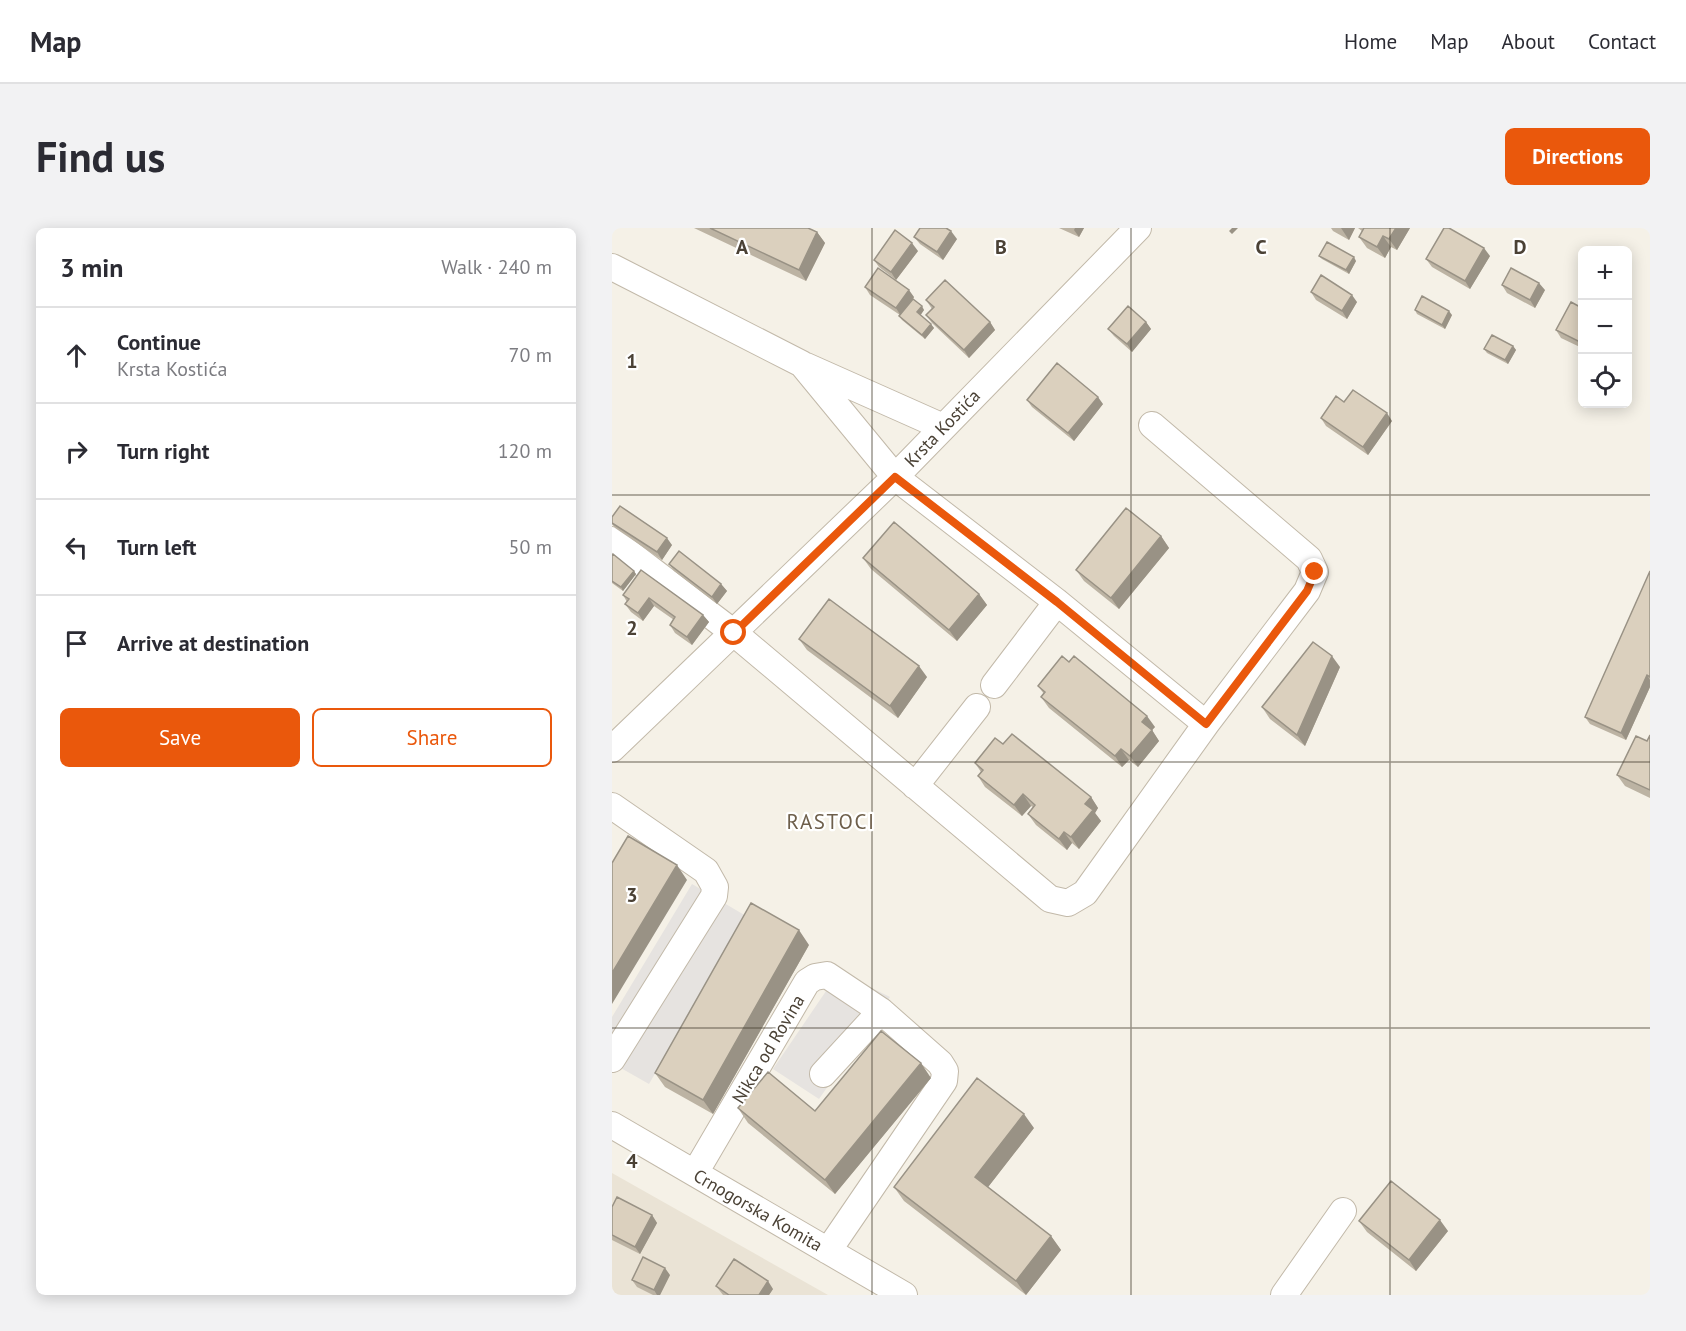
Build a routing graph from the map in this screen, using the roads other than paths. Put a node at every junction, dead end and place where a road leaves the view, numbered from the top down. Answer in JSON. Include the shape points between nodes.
{"nodes":[{"id":1,"x":1138,"y":228,"type":"edge"},
{"id":2,"x":612,"y":267,"type":"edge"},
{"id":3,"x":802,"y":364,"type":"junction"},
{"id":4,"x":1152,"y":425,"type":"dead end"},
{"id":5,"x":943,"y":427,"type":"junction"},
{"id":6,"x":895,"y":477,"type":"junction"},
{"id":7,"x":612,"y":540,"type":"edge"},
{"id":8,"x":1057,"y":602,"type":"junction"},
{"id":9,"x":734,"y":633,"type":"junction"},
{"id":10,"x":994,"y":685,"type":"dead end"},
{"id":11,"x":977,"y":707,"type":"dead end"},
{"id":12,"x":1206,"y":724,"type":"junction"},
{"id":13,"x":612,"y":749,"type":"edge"},
{"id":14,"x":915,"y":786,"type":"junction"},
{"id":15,"x":612,"y":806,"type":"edge"},
{"id":16,"x":881,"y":1011,"type":"junction"},
{"id":17,"x":612,"y":1059,"type":"edge"},
{"id":18,"x":822,"y":1074,"type":"dead end"},
{"id":19,"x":612,"y":1125,"type":"edge"},
{"id":20,"x":695,"y":1173,"type":"junction"},
{"id":21,"x":1343,"y":1211,"type":"dead end"},
{"id":22,"x":828,"y":1251,"type":"junction"},
{"id":23,"x":904,"y":1295,"type":"edge"},
{"id":24,"x":1284,"y":1295,"type":"edge"}],
"edges":[{"from":1,"to":5,"type":"street","name":"Krsta Kostića"},
{"from":2,"to":3,"type":"street"},
{"from":3,"to":5,"type":"street"},
{"from":3,"to":6,"type":"street"},
{"from":4,"to":12,"type":"street","via":[[1309,559],[1315,572],[1307,591]]},
{"from":5,"to":6,"type":"street","name":"Krsta Kostića"},
{"from":6,"to":8,"type":"street"},
{"from":6,"to":9,"type":"street","name":"Krsta Kostića"},
{"from":7,"to":9,"type":"street"},
{"from":8,"to":10,"type":"street"},
{"from":8,"to":12,"type":"street"},
{"from":9,"to":13,"type":"street","name":"Krsta Kostića"},
{"from":9,"to":14,"type":"street"},
{"from":11,"to":14,"type":"street"},
{"from":12,"to":14,"type":"street","via":[[1085,893],[1068,903],[1050,899]]},
{"from":15,"to":17,"type":"street","via":[[706,871],[715,887],[714,896]]},
{"from":16,"to":18,"type":"street"},
{"from":16,"to":20,"type":"street","name":"Nikca od Rovina","via":[[827,975],[815,976],[807,982]]},
{"from":16,"to":22,"type":"street","via":[[940,1062],[945,1071],[944,1081]]},
{"from":19,"to":20,"type":"street","name":"Crnogorska Komita"},
{"from":20,"to":22,"type":"street","name":"Crnogorska Komita"},
{"from":21,"to":24,"type":"street"},
{"from":22,"to":23,"type":"street","name":"Crnogorska Komita"}]}
